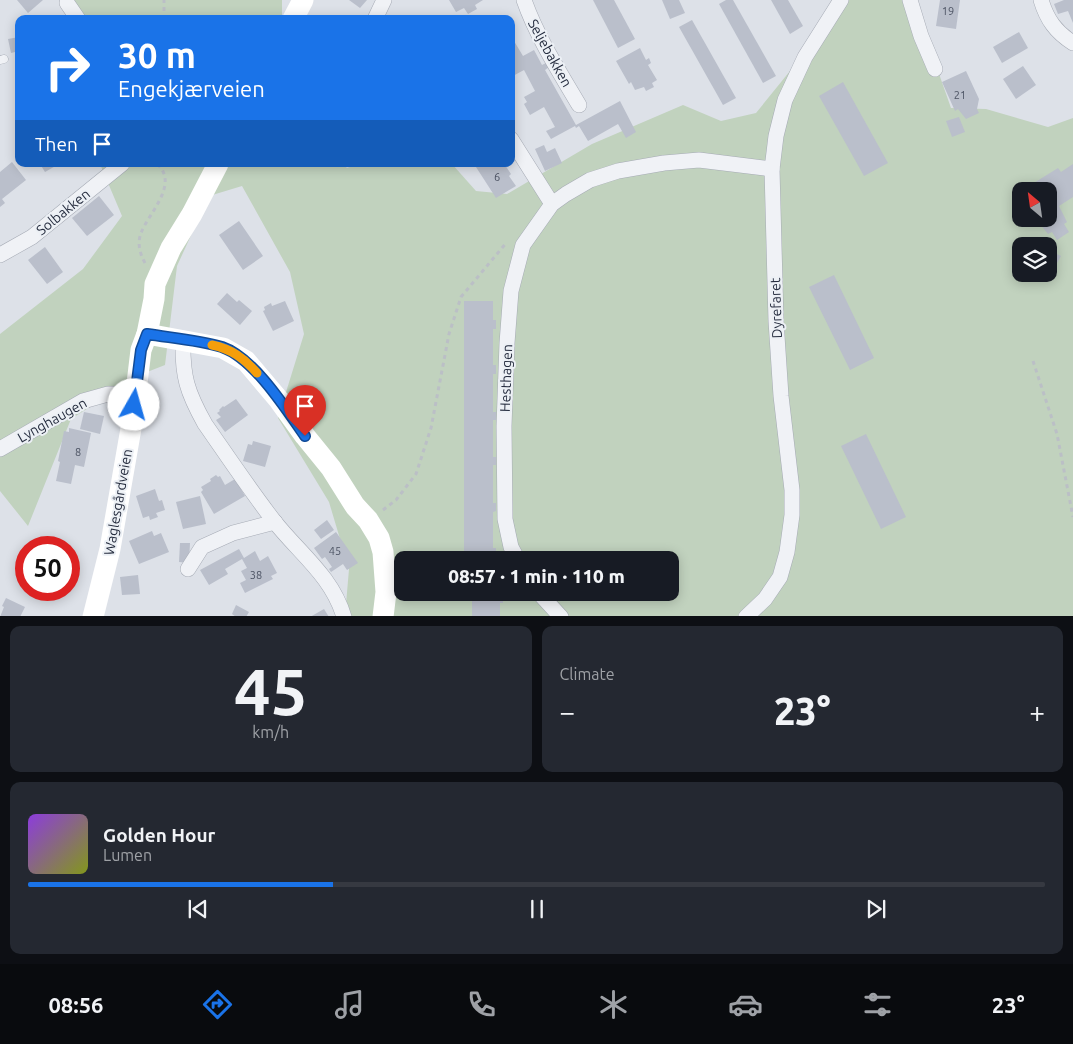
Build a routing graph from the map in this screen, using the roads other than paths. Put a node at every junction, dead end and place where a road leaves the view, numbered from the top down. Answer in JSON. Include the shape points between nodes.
{"nodes":[{"id":1,"x":303,"y":0,"type":"edge"},
{"id":2,"x":384,"y":0,"type":"edge"},
{"id":3,"x":524,"y":0,"type":"edge"},
{"id":4,"x":841,"y":0,"type":"edge"},
{"id":5,"x":910,"y":0,"type":"edge"},
{"id":6,"x":1042,"y":0,"type":"edge"},
{"id":7,"x":67,"y":3,"type":"dead end"},
{"id":8,"x":75,"y":15,"type":"edge"},
{"id":9,"x":295,"y":15,"type":"edge"},
{"id":10,"x":376,"y":15,"type":"edge"},
{"id":11,"x":1073,"y":43,"type":"edge"},
{"id":12,"x":935,"y":69,"type":"dead end"},
{"id":13,"x":579,"y":105,"type":"dead end"},
{"id":14,"x":515,"y":145,"type":"edge"},
{"id":15,"x":118,"y":167,"type":"edge"},
{"id":16,"x":216,"y":167,"type":"edge"},
{"id":17,"x":772,"y":170,"type":"junction"},
{"id":18,"x":552,"y":204,"type":"junction"},
{"id":19,"x":0,"y":255,"type":"edge"},
{"id":20,"x":147,"y":334,"type":"junction"},
{"id":21,"x":183,"y":339,"type":"junction"},
{"id":22,"x":135,"y":394,"type":"junction"},
{"id":23,"x":0,"y":449,"type":"edge"},
{"id":24,"x":275,"y":522,"type":"junction"},
{"id":25,"x":513,"y":551,"type":"edge"},
{"id":26,"x":188,"y":569,"type":"dead end"},
{"id":27,"x":547,"y":601,"type":"edge"},
{"id":28,"x":93,"y":616,"type":"edge"},
{"id":29,"x":344,"y":616,"type":"edge"},
{"id":30,"x":383,"y":616,"type":"edge"},
{"id":31,"x":561,"y":616,"type":"edge"},
{"id":32,"x":746,"y":616,"type":"edge"}],
"edges":[{"from":1,"to":9,"type":"main road"},
{"from":2,"to":10,"type":"street"},
{"from":3,"to":13,"type":"street","name":"Seljebakken"},
{"from":4,"to":17,"type":"street","name":"Dyrefaret","via":[[805,57],[785,100]]},
{"from":5,"to":12,"type":"street"},
{"from":6,"to":11,"type":"street","via":[[1051,24]]},
{"from":7,"to":8,"type":"street"},
{"from":14,"to":18,"type":"street"},
{"from":15,"to":19,"type":"street","name":"Solbakken","via":[[32,237]]},
{"from":16,"to":20,"type":"main road","name":"Waglesgårdveien","via":[[171,248],[155,284]]},
{"from":17,"to":18,"type":"street","name":"Hesthagen","via":[[699,160],[664,163],[618,171],[590,180]]},
{"from":17,"to":32,"type":"street","name":"Dyrefaret","via":[[776,321],[792,515],[780,577]]},
{"from":18,"to":25,"type":"street","name":"Hesthagen","via":[[523,245],[511,291],[504,426],[505,518]]},
{"from":20,"to":21,"type":"main road"},
{"from":20,"to":22,"type":"main road","name":"Waglesgårdveien","via":[[141,350]]},
{"from":21,"to":24,"type":"street","via":[[184,378],[195,407]]},
{"from":21,"to":30,"type":"main road","via":[[224,348],[246,361],[331,468],[354,506],[368,520],[383,552],[386,592]]},
{"from":22,"to":23,"type":"street","name":"Lynghaugen","via":[[108,394],[83,401]]},
{"from":22,"to":28,"type":"main road","name":"Waglesgårdveien","via":[[110,549]]},
{"from":24,"to":26,"type":"street","via":[[233,533],[202,547]]},
{"from":24,"to":29,"type":"street","via":[[329,584]]},
{"from":27,"to":31,"type":"street"}]}
